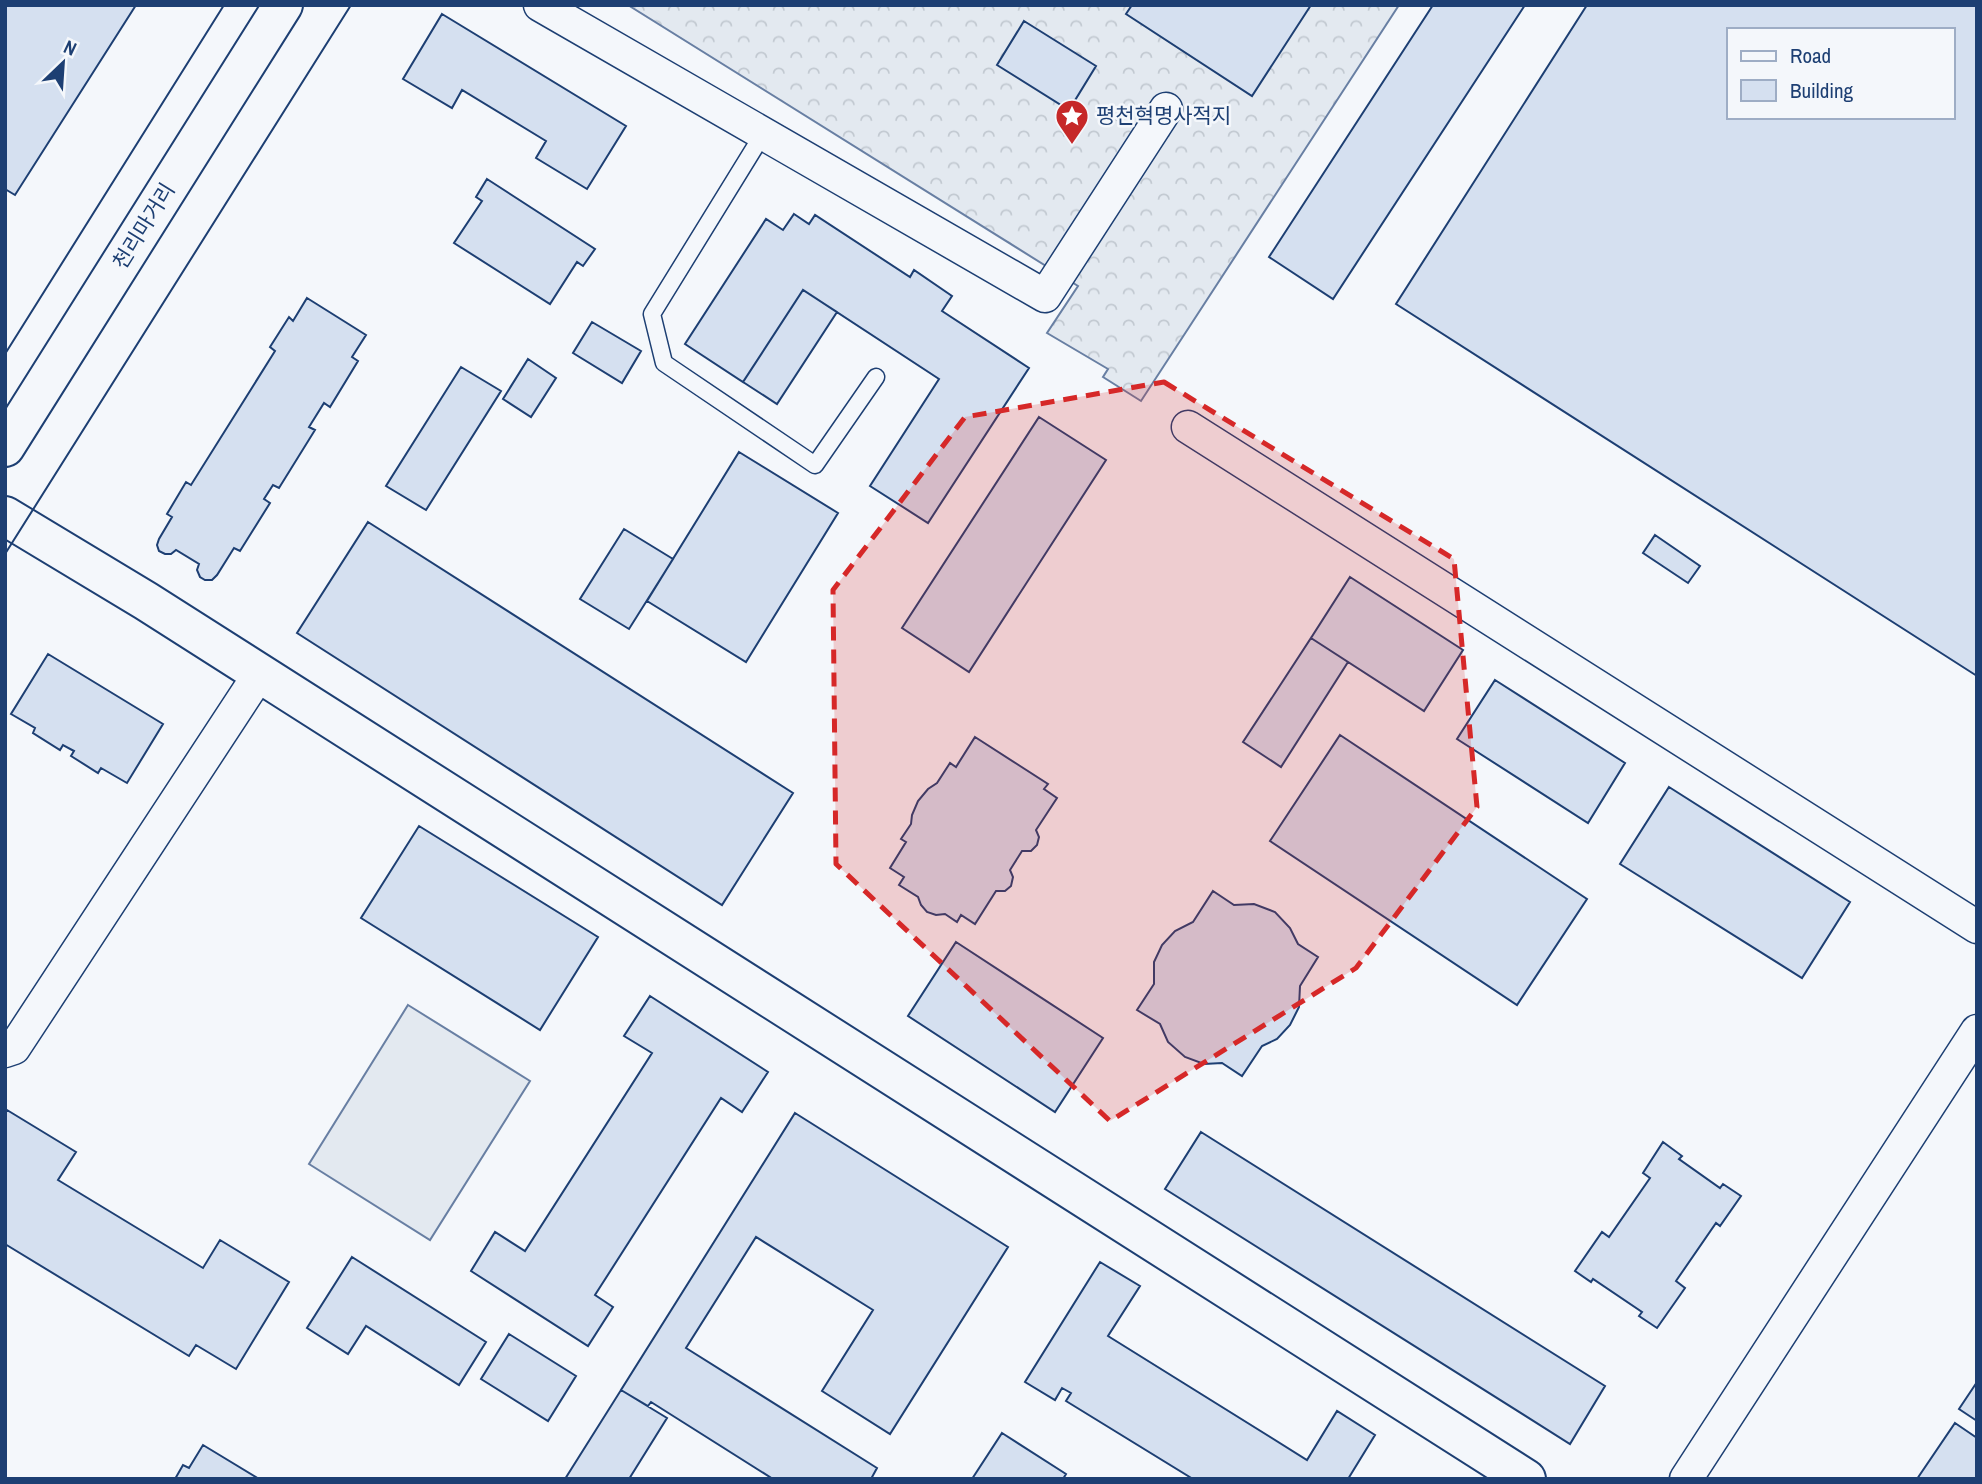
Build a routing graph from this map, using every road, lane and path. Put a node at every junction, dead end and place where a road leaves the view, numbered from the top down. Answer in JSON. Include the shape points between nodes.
{"nodes":[{"id":1,"x":283,"y":5,"type":"edge"},
{"id":2,"x":540,"y":5,"type":"edge"},
{"id":3,"x":1166,"y":110,"type":"dead end"},
{"id":4,"x":763,"y":134,"type":"junction"},
{"id":5,"x":876,"y":377,"type":"dead end"},
{"id":6,"x":1188,"y":427,"type":"dead end"},
{"id":7,"x":5,"y":447,"type":"edge"},
{"id":8,"x":5,"y":516,"type":"edge"},
{"id":9,"x":260,"y":673,"type":"junction"},
{"id":10,"x":1977,"y":927,"type":"edge"},
{"id":11,"x":1977,"y":1031,"type":"edge"},
{"id":12,"x":5,"y":1051,"type":"edge"},
{"id":13,"x":1526,"y":1479,"type":"edge"},
{"id":14,"x":1686,"y":1479,"type":"edge"}],
"edges":[{"from":1,"to":7,"type":"main road","name":"천리마거리"},
{"from":2,"to":4,"type":"street"},
{"from":3,"to":4,"type":"street","via":[[1045,296]]},
{"from":4,"to":5,"type":"lane","via":[[652,314],[664,363],[815,465]]},
{"from":6,"to":10,"type":"street"},
{"from":8,"to":9,"type":"main road"},
{"from":9,"to":12,"type":"street","via":[[13,1048]]},
{"from":9,"to":13,"type":"main road"},
{"from":11,"to":14,"type":"street"}]}
